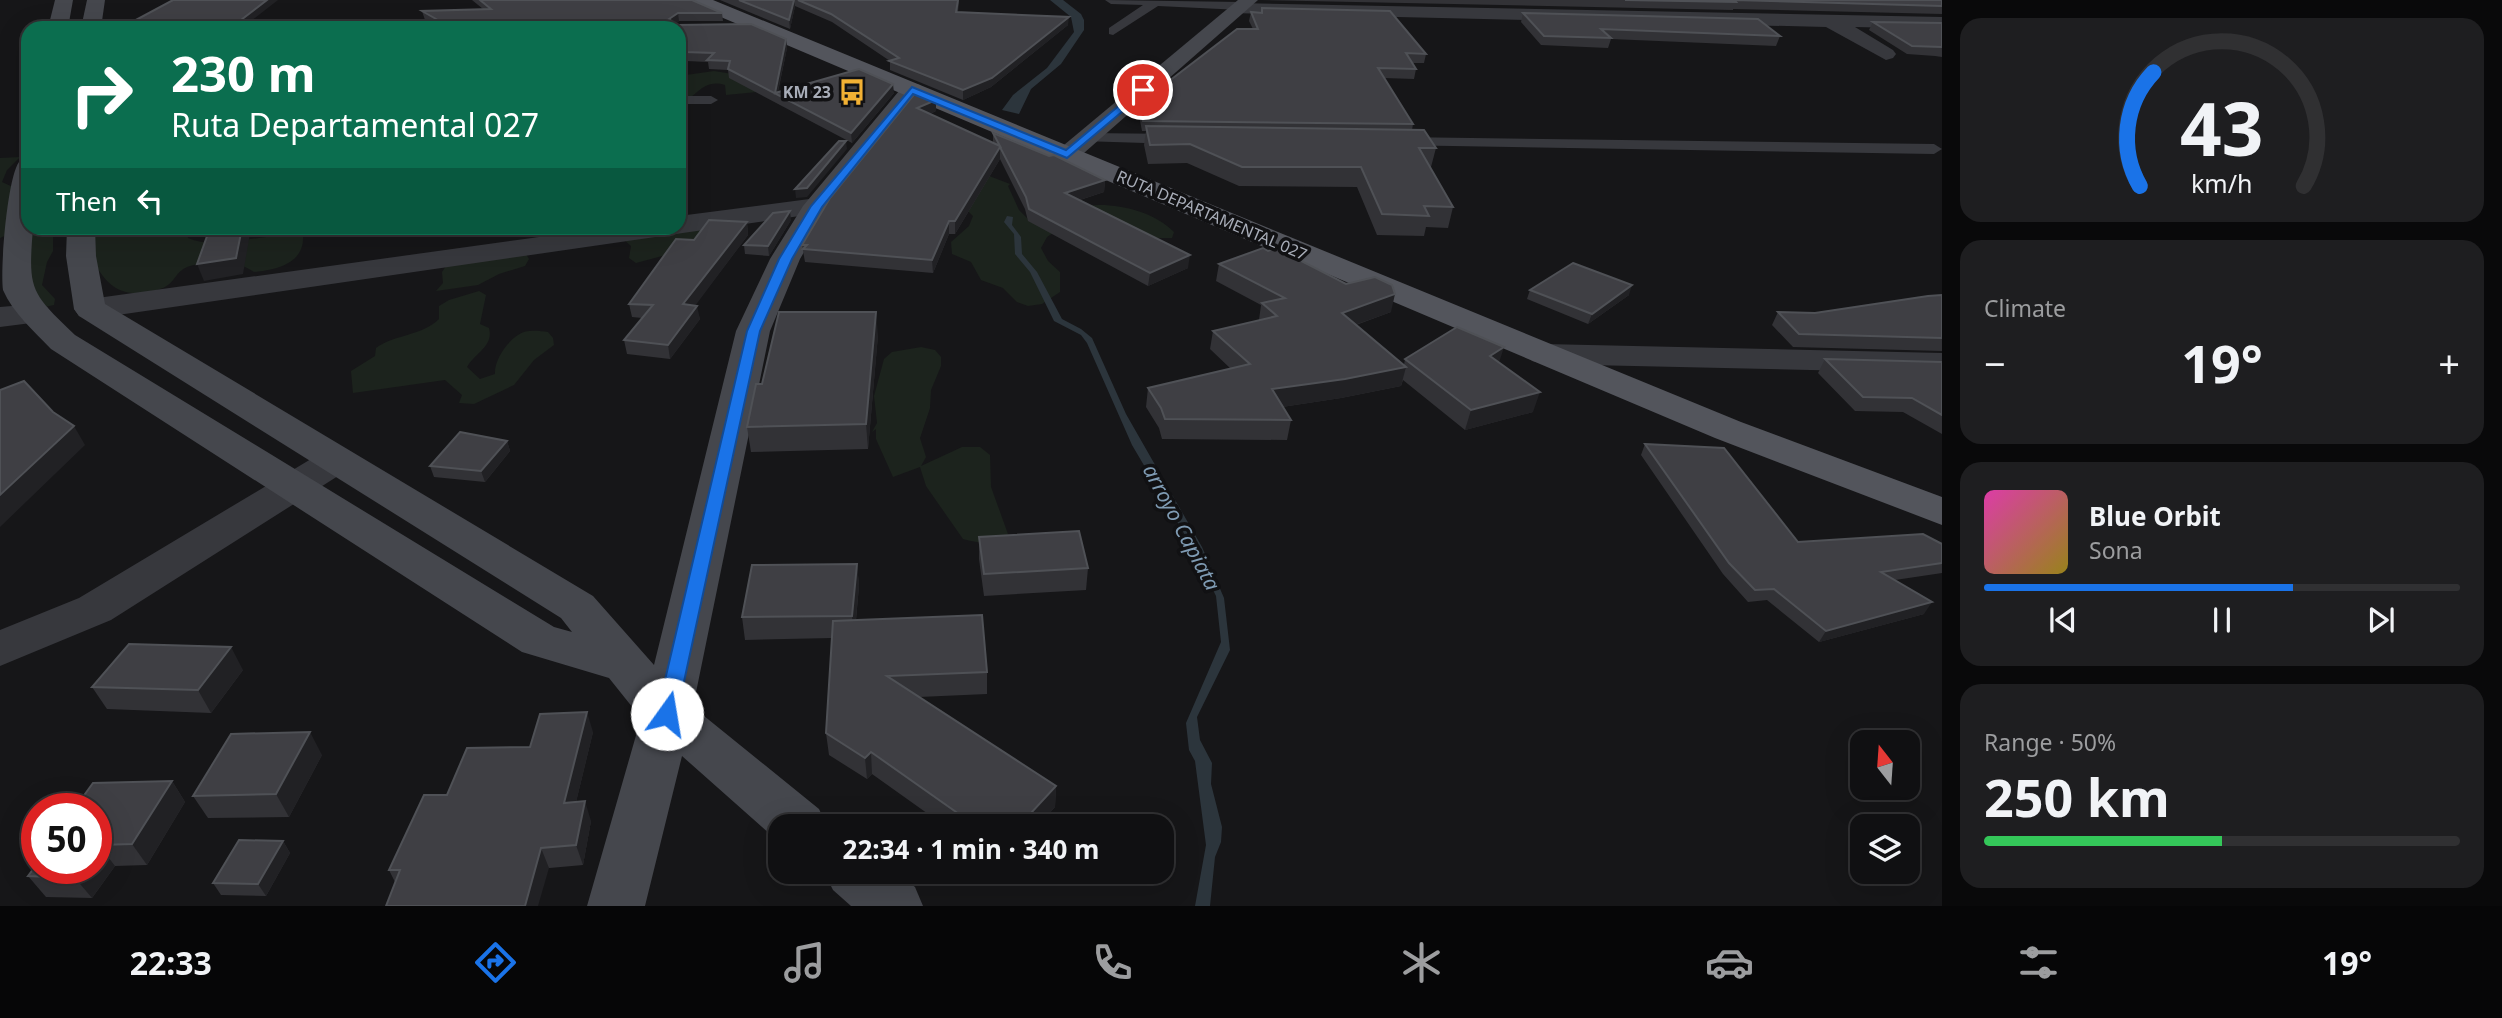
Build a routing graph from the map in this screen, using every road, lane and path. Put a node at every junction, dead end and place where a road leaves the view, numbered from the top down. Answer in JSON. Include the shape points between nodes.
{"nodes":[{"id":1,"x":64,"y":0,"type":"edge"},
{"id":2,"x":96,"y":0,"type":"edge"},
{"id":3,"x":697,"y":0,"type":"edge"},
{"id":4,"x":1111,"y":0,"type":"edge"},
{"id":5,"x":1793,"y":0,"type":"edge"},
{"id":6,"x":1156,"y":2,"type":"junction"},
{"id":7,"x":1242,"y":5,"type":"edge"},
{"id":8,"x":1828,"y":19,"type":"junction"},
{"id":9,"x":60,"y":21,"type":"edge"},
{"id":10,"x":92,"y":21,"type":"edge"},
{"id":11,"x":1942,"y":23,"type":"edge"},
{"id":12,"x":761,"y":26,"type":"junction"},
{"id":13,"x":720,"y":27,"type":"edge"},
{"id":14,"x":1113,"y":31,"type":"dead end"},
{"id":15,"x":1886,"y":54,"type":"dead end"},
{"id":16,"x":912,"y":90,"type":"junction"},
{"id":17,"x":686,"y":100,"type":"edge"},
{"id":18,"x":711,"y":100,"type":"dead end"},
{"id":19,"x":1198,"y":139,"type":"edge"},
{"id":20,"x":1379,"y":142,"type":"edge"},
{"id":21,"x":1077,"y":146,"type":"junction"},
{"id":22,"x":1934,"y":149,"type":"dead end"},
{"id":23,"x":817,"y":206,"type":"junction"},
{"id":24,"x":21,"y":210,"type":"edge"},
{"id":25,"x":686,"y":224,"type":"edge"},
{"id":26,"x":81,"y":235,"type":"edge"},
{"id":27,"x":613,"y":235,"type":"edge"},
{"id":28,"x":90,"y":309,"type":"junction"},
{"id":29,"x":18,"y":315,"type":"edge"},
{"id":30,"x":1544,"y":354,"type":"junction"},
{"id":31,"x":1942,"y":363,"type":"edge"},
{"id":32,"x":1728,"y":430,"type":"junction"},
{"id":33,"x":335,"y":461,"type":"junction"},
{"id":34,"x":293,"y":486,"type":"junction"},
{"id":35,"x":1942,"y":512,"type":"edge"},
{"id":36,"x":1942,"y":534,"type":"edge"},
{"id":37,"x":0,"y":649,"type":"edge"},
{"id":38,"x":629,"y":666,"type":"junction"},
{"id":39,"x":667,"y":714,"type":"junction"},
{"id":40,"x":786,"y":814,"type":"edge"},
{"id":41,"x":867,"y":884,"type":"edge"},
{"id":42,"x":616,"y":906,"type":"edge"},
{"id":43,"x":894,"y":906,"type":"edge"}],
"edges":[{"from":1,"to":9,"type":"street"},
{"from":2,"to":10,"type":"street"},
{"from":3,"to":12,"type":"main road","name":"RUTA DEPARTAMENTAL 027"},
{"from":4,"to":6,"type":"lane"},
{"from":5,"to":8,"type":"street"},
{"from":6,"to":7,"type":"lane"},
{"from":6,"to":14,"type":"lane"},
{"from":7,"to":8,"type":"street"},
{"from":7,"to":21,"type":"street"},
{"from":8,"to":11,"type":"street"},
{"from":8,"to":15,"type":"street"},
{"from":12,"to":13,"type":"lane"},
{"from":12,"to":16,"type":"main road","name":"RUTA DEPARTAMENTAL 027"},
{"from":16,"to":21,"type":"main road","name":"RUTA DEPARTAMENTAL 027"},
{"from":16,"to":23,"type":"street"},
{"from":17,"to":18,"type":"lane"},
{"from":19,"to":21,"type":"lane"},
{"from":20,"to":22,"type":"lane"},
{"from":21,"to":30,"type":"main road","name":"RUTA DEPARTAMENTAL 027"},
{"from":23,"to":25,"type":"street"},
{"from":23,"to":39,"type":"street","via":[[785,259],[754,331]]},
{"from":24,"to":29,"type":"street","via":[[15,284]]},
{"from":26,"to":28,"type":"street"},
{"from":27,"to":28,"type":"street"},
{"from":28,"to":33,"type":"street"},
{"from":29,"to":34,"type":"street"},
{"from":30,"to":31,"type":"street"},
{"from":30,"to":32,"type":"main road","name":"RUTA DEPARTAMENTAL 027"},
{"from":32,"to":35,"type":"main road","name":"RUTA DEPARTAMENTAL 027"},
{"from":32,"to":36,"type":"main road","name":"RUTA DEPARTAMENTAL 027"},
{"from":33,"to":34,"type":"street"},
{"from":33,"to":38,"type":"street","via":[[577,607]]},
{"from":34,"to":37,"type":"street","via":[[94,609]]},
{"from":34,"to":38,"type":"street","via":[[539,640]]},
{"from":38,"to":39,"type":"street"},
{"from":39,"to":40,"type":"street"},
{"from":39,"to":42,"type":"street"},
{"from":41,"to":43,"type":"street"}]}
